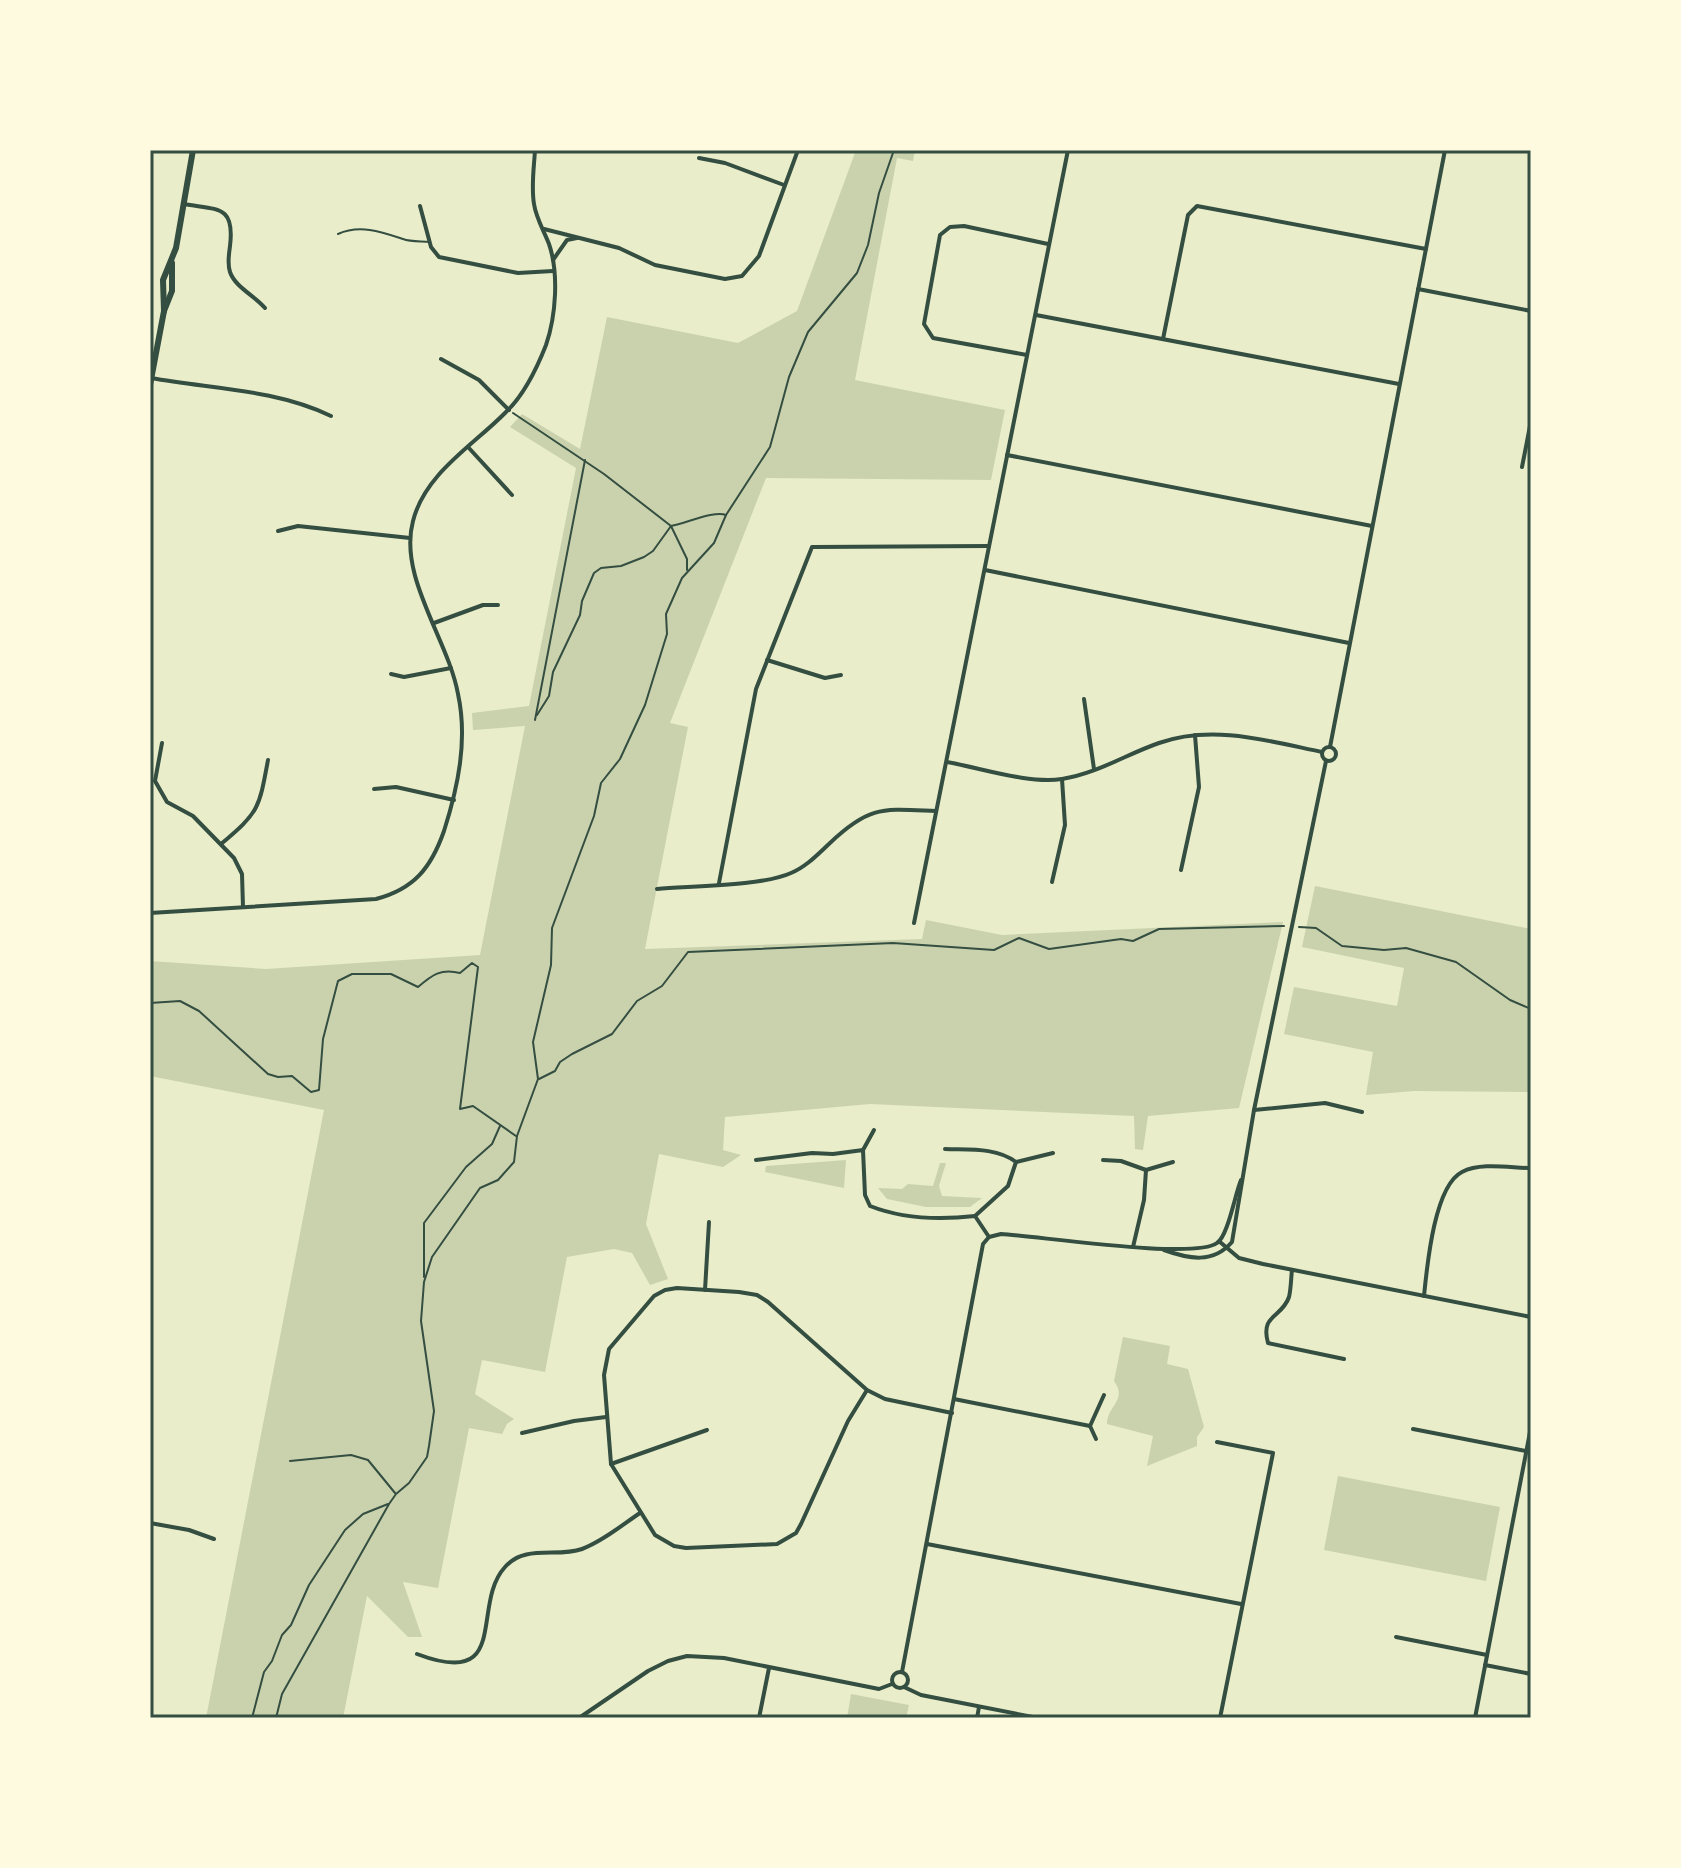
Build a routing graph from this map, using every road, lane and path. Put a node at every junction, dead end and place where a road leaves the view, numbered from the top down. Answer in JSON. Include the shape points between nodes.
{"nodes":[{"id":1,"x":193,"y":150,"type":"edge"},
{"id":2,"x":535,"y":150,"type":"edge"},
{"id":3,"x":798,"y":150,"type":"edge"},
{"id":4,"x":894,"y":150,"type":"edge"},
{"id":5,"x":1068,"y":150,"type":"edge"},
{"id":6,"x":1445,"y":150,"type":"edge"},
{"id":7,"x":699,"y":158,"type":"dead end"},
{"id":8,"x":784,"y":185,"type":"junction"},
{"id":9,"x":184,"y":204,"type":"junction"},
{"id":10,"x":420,"y":206,"type":"dead end"},
{"id":11,"x":543,"y":229,"type":"junction"},
{"id":12,"x":338,"y":234,"type":"dead end"},
{"id":13,"x":584,"y":237,"type":"junction"},
{"id":14,"x":430,"y":242,"type":"junction"},
{"id":15,"x":1048,"y":244,"type":"junction"},
{"id":16,"x":1426,"y":249,"type":"junction"},
{"id":17,"x":552,"y":264,"type":"junction"},
{"id":18,"x":553,"y":271,"type":"junction"},
{"id":19,"x":1418,"y":289,"type":"junction"},
{"id":20,"x":265,"y":308,"type":"dead end"},
{"id":21,"x":1531,"y":311,"type":"edge"},
{"id":22,"x":1036,"y":315,"type":"junction"},
{"id":23,"x":1163,"y":339,"type":"junction"},
{"id":24,"x":153,"y":345,"type":"edge"},
{"id":25,"x":1027,"y":355,"type":"junction"},
{"id":26,"x":441,"y":359,"type":"dead end"},
{"id":27,"x":151,"y":382,"type":"edge"},
{"id":28,"x":1399,"y":384,"type":"junction"},
{"id":29,"x":509,"y":410,"type":"junction"},
{"id":30,"x":331,"y":416,"type":"dead end"},
{"id":31,"x":1531,"y":421,"type":"edge"},
{"id":32,"x":468,"y":447,"type":"junction"},
{"id":33,"x":1007,"y":455,"type":"junction"},
{"id":34,"x":585,"y":460,"type":"junction"},
{"id":35,"x":1522,"y":467,"type":"dead end"},
{"id":36,"x":512,"y":495,"type":"dead end"},
{"id":37,"x":726,"y":515,"type":"junction"},
{"id":38,"x":671,"y":526,"type":"junction"},
{"id":39,"x":1372,"y":526,"type":"junction"},
{"id":40,"x":278,"y":531,"type":"dead end"},
{"id":41,"x":410,"y":538,"type":"junction"},
{"id":42,"x":989,"y":546,"type":"junction"},
{"id":43,"x":985,"y":570,"type":"junction"},
{"id":44,"x":686,"y":571,"type":"junction"},
{"id":45,"x":498,"y":605,"type":"dead end"},
{"id":46,"x":434,"y":623,"type":"junction"},
{"id":47,"x":1349,"y":643,"type":"junction"},
{"id":48,"x":766,"y":660,"type":"junction"},
{"id":49,"x":451,"y":668,"type":"junction"},
{"id":50,"x":391,"y":674,"type":"dead end"},
{"id":51,"x":841,"y":675,"type":"dead end"},
{"id":52,"x":1084,"y":699,"type":"dead end"},
{"id":53,"x":537,"y":715,"type":"junction"},
{"id":54,"x":535,"y":720,"type":"dead end"},
{"id":55,"x":1195,"y":735,"type":"junction"},
{"id":56,"x":162,"y":743,"type":"dead end"},
{"id":57,"x":1330,"y":747,"type":"junction"},
{"id":58,"x":1322,"y":752,"type":"junction"},
{"id":59,"x":268,"y":760,"type":"dead end"},
{"id":60,"x":1326,"y":761,"type":"junction"},
{"id":61,"x":947,"y":762,"type":"junction"},
{"id":62,"x":1094,"y":769,"type":"junction"},
{"id":63,"x":1062,"y":779,"type":"junction"},
{"id":64,"x":374,"y":789,"type":"dead end"},
{"id":65,"x":454,"y":800,"type":"junction"},
{"id":66,"x":936,"y":811,"type":"junction"},
{"id":67,"x":221,"y":844,"type":"junction"},
{"id":68,"x":1181,"y":870,"type":"dead end"},
{"id":69,"x":1052,"y":882,"type":"dead end"},
{"id":70,"x":719,"y":883,"type":"junction"},
{"id":71,"x":657,"y":889,"type":"dead end"},
{"id":72,"x":243,"y":907,"type":"junction"},
{"id":73,"x":150,"y":913,"type":"edge"},
{"id":74,"x":914,"y":923,"type":"dead end"},
{"id":75,"x":1293,"y":926,"type":"junction"},
{"id":76,"x":150,"y":1003,"type":"edge"},
{"id":77,"x":1531,"y":1009,"type":"edge"},
{"id":78,"x":538,"y":1079,"type":"junction"},
{"id":79,"x":1254,"y":1110,"type":"junction"},
{"id":80,"x":1362,"y":1112,"type":"dead end"},
{"id":81,"x":501,"y":1125,"type":"junction"},
{"id":82,"x":874,"y":1130,"type":"dead end"},
{"id":83,"x":517,"y":1136,"type":"junction"},
{"id":84,"x":945,"y":1149,"type":"dead end"},
{"id":85,"x":863,"y":1150,"type":"junction"},
{"id":86,"x":1053,"y":1153,"type":"dead end"},
{"id":87,"x":756,"y":1160,"type":"dead end"},
{"id":88,"x":1103,"y":1160,"type":"dead end"},
{"id":89,"x":1016,"y":1162,"type":"junction"},
{"id":90,"x":1173,"y":1162,"type":"dead end"},
{"id":91,"x":1531,"y":1168,"type":"edge"},
{"id":92,"x":1146,"y":1170,"type":"junction"},
{"id":93,"x":1241,"y":1180,"type":"junction"},
{"id":94,"x":975,"y":1216,"type":"junction"},
{"id":95,"x":709,"y":1222,"type":"dead end"},
{"id":96,"x":989,"y":1237,"type":"junction"},
{"id":97,"x":1220,"y":1242,"type":"junction"},
{"id":98,"x":1133,"y":1247,"type":"junction"},
{"id":99,"x":1226,"y":1249,"type":"junction"},
{"id":100,"x":1161,"y":1250,"type":"junction"},
{"id":101,"x":1292,"y":1269,"type":"junction"},
{"id":102,"x":424,"y":1282,"type":"junction"},
{"id":103,"x":705,"y":1290,"type":"junction"},
{"id":104,"x":1424,"y":1296,"type":"junction"},
{"id":105,"x":1531,"y":1317,"type":"edge"},
{"id":106,"x":1344,"y":1359,"type":"dead end"},
{"id":107,"x":867,"y":1390,"type":"junction"},
{"id":108,"x":1104,"y":1395,"type":"dead end"},
{"id":109,"x":954,"y":1399,"type":"junction"},
{"id":110,"x":952,"y":1413,"type":"junction"},
{"id":111,"x":606,"y":1417,"type":"junction"},
{"id":112,"x":1090,"y":1426,"type":"junction"},
{"id":113,"x":1531,"y":1427,"type":"edge"},
{"id":114,"x":1413,"y":1429,"type":"dead end"},
{"id":115,"x":707,"y":1430,"type":"dead end"},
{"id":116,"x":522,"y":1433,"type":"dead end"},
{"id":117,"x":1096,"y":1439,"type":"dead end"},
{"id":118,"x":1217,"y":1442,"type":"dead end"},
{"id":119,"x":1526,"y":1451,"type":"junction"},
{"id":120,"x":290,"y":1461,"type":"dead end"},
{"id":121,"x":611,"y":1464,"type":"junction"},
{"id":122,"x":396,"y":1494,"type":"junction"},
{"id":123,"x":389,"y":1504,"type":"junction"},
{"id":124,"x":640,"y":1513,"type":"junction"},
{"id":125,"x":150,"y":1523,"type":"edge"},
{"id":126,"x":214,"y":1539,"type":"dead end"},
{"id":127,"x":927,"y":1544,"type":"junction"},
{"id":128,"x":1241,"y":1604,"type":"junction"},
{"id":129,"x":1396,"y":1637,"type":"dead end"},
{"id":130,"x":417,"y":1654,"type":"dead end"},
{"id":131,"x":1487,"y":1655,"type":"junction"},
{"id":132,"x":1485,"y":1665,"type":"junction"},
{"id":133,"x":769,"y":1668,"type":"junction"},
{"id":134,"x":902,"y":1672,"type":"junction"},
{"id":135,"x":1531,"y":1674,"type":"edge"},
{"id":136,"x":892,"y":1684,"type":"junction"},
{"id":137,"x":904,"y":1687,"type":"junction"},
{"id":138,"x":979,"y":1707,"type":"junction"},
{"id":139,"x":252,"y":1718,"type":"edge"},
{"id":140,"x":276,"y":1718,"type":"edge"},
{"id":141,"x":579,"y":1718,"type":"edge"},
{"id":142,"x":759,"y":1718,"type":"edge"},
{"id":143,"x":977,"y":1718,"type":"edge"},
{"id":144,"x":1038,"y":1718,"type":"edge"},
{"id":145,"x":1220,"y":1718,"type":"edge"},
{"id":146,"x":1475,"y":1718,"type":"edge"}],
"edges":[{"from":1,"to":9,"type":"main road"},
{"from":2,"to":11,"type":"street","via":[[534,209]]},
{"from":3,"to":8,"type":"street"},
{"from":4,"to":37,"type":"path","via":[[857,273],[808,332],[770,447]]},
{"from":5,"to":15,"type":"street"},
{"from":6,"to":16,"type":"street"},
{"from":7,"to":8,"type":"street"},
{"from":8,"to":13,"type":"street","via":[[759,256],[734,279],[655,265]]},
{"from":9,"to":20,"type":"street","via":[[228,216],[233,225],[231,274]]},
{"from":9,"to":24,"type":"main road","via":[[171,267],[172,291]]},
{"from":10,"to":14,"type":"street"},
{"from":11,"to":13,"type":"street"},
{"from":11,"to":17,"type":"street"},
{"from":12,"to":14,"type":"lane","via":[[350,228]]},
{"from":13,"to":17,"type":"street","via":[[567,240]]},
{"from":14,"to":18,"type":"street","via":[[439,257],[450,260],[518,273]]},
{"from":15,"to":22,"type":"street"},
{"from":15,"to":25,"type":"street","via":[[964,226],[940,235],[924,324],[933,338]]},
{"from":16,"to":19,"type":"street"},
{"from":16,"to":23,"type":"street","via":[[1197,206],[1186,223]]},
{"from":17,"to":18,"type":"street"},
{"from":18,"to":29,"type":"street","via":[[554,312],[547,343]]},
{"from":19,"to":21,"type":"street"},
{"from":19,"to":28,"type":"street"},
{"from":22,"to":23,"type":"street"},
{"from":22,"to":25,"type":"street"},
{"from":23,"to":28,"type":"street"},
{"from":24,"to":27,"type":"main road"},
{"from":25,"to":33,"type":"street"},
{"from":26,"to":29,"type":"street","via":[[479,380]]},
{"from":27,"to":30,"type":"street","via":[[239,389]]},
{"from":28,"to":39,"type":"street"},
{"from":29,"to":32,"type":"street"},
{"from":29,"to":34,"type":"path"},
{"from":31,"to":35,"type":"street"},
{"from":32,"to":36,"type":"street"},
{"from":32,"to":41,"type":"street","via":[[426,491]]},
{"from":33,"to":39,"type":"street"},
{"from":33,"to":42,"type":"street"},
{"from":34,"to":38,"type":"path"},
{"from":34,"to":53,"type":"path"},
{"from":37,"to":38,"type":"path","via":[[712,513]]},
{"from":37,"to":44,"type":"path","via":[[714,543]]},
{"from":38,"to":44,"type":"path","via":[[687,559]]},
{"from":38,"to":53,"type":"path","via":[[644,557],[594,573],[553,672],[549,696]]},
{"from":39,"to":47,"type":"street"},
{"from":40,"to":41,"type":"street","via":[[298,526]]},
{"from":41,"to":46,"type":"street","via":[[417,583]]},
{"from":42,"to":43,"type":"street"},
{"from":42,"to":48,"type":"street","via":[[812,547]]},
{"from":43,"to":47,"type":"street"},
{"from":43,"to":61,"type":"street"},
{"from":44,"to":78,"type":"path","via":[[666,614],[667,634],[645,705],[620,759],[601,783],[552,928],[551,965],[533,1042]]},
{"from":45,"to":46,"type":"street","via":[[483,605]]},
{"from":46,"to":49,"type":"street"},
{"from":47,"to":57,"type":"street"},
{"from":48,"to":51,"type":"street","via":[[825,678]]},
{"from":48,"to":70,"type":"street"},
{"from":49,"to":50,"type":"street","via":[[404,677]]},
{"from":49,"to":65,"type":"street","via":[[461,720]]},
{"from":52,"to":62,"type":"street"},
{"from":53,"to":54,"type":"path"},
{"from":55,"to":58,"type":"street","via":[[1227,734]]},
{"from":55,"to":62,"type":"street","via":[[1160,742]]},
{"from":55,"to":68,"type":"street","via":[[1199,787]]},
{"from":56,"to":67,"type":"street","via":[[155,781],[167,802],[193,816]]},
{"from":57,"to":58,"type":"street"},
{"from":57,"to":60,"type":"street","via":[[1336,754]]},
{"from":58,"to":60,"type":"street"},
{"from":59,"to":67,"type":"street","via":[[254,816]]},
{"from":60,"to":75,"type":"street"},
{"from":61,"to":63,"type":"street"},
{"from":61,"to":66,"type":"street"},
{"from":62,"to":63,"type":"street"},
{"from":63,"to":69,"type":"street","via":[[1065,825]]},
{"from":64,"to":65,"type":"street","via":[[396,787]]},
{"from":65,"to":72,"type":"street","via":[[435,855],[408,888],[376,899]]},
{"from":66,"to":70,"type":"street","via":[[863,815],[791,873]]},
{"from":66,"to":74,"type":"street"},
{"from":67,"to":72,"type":"street","via":[[242,874]]},
{"from":70,"to":71,"type":"street"},
{"from":72,"to":73,"type":"street"},
{"from":75,"to":77,"type":"path","via":[[1316,928],[1342,946],[1406,948],[1456,962]]},
{"from":75,"to":78,"type":"path","via":[[1159,929],[1133,941],[1049,949],[1019,938],[994,950],[893,943],[688,952],[662,986],[637,1001],[612,1034]]},
{"from":75,"to":79,"type":"street"},
{"from":76,"to":81,"type":"path","via":[[180,1001],[199,1011],[268,1074],[292,1076],[311,1092],[319,1090],[323,1039],[338,981],[352,974],[391,974],[418,987],[433,974],[448,969],[460,973],[472,963],[478,967],[460,1109],[473,1106]]},
{"from":78,"to":83,"type":"path"},
{"from":79,"to":80,"type":"street","via":[[1325,1103]]},
{"from":79,"to":93,"type":"street"},
{"from":81,"to":83,"type":"path"},
{"from":81,"to":102,"type":"path","via":[[492,1144],[466,1167],[424,1223]]},
{"from":82,"to":85,"type":"street"},
{"from":83,"to":102,"type":"path","via":[[514,1162],[498,1180],[480,1188],[432,1257]]},
{"from":84,"to":89,"type":"street","via":[[995,1152]]},
{"from":85,"to":87,"type":"street"},
{"from":85,"to":94,"type":"street","via":[[870,1206],[908,1216]]},
{"from":86,"to":89,"type":"street"},
{"from":88,"to":92,"type":"street"},
{"from":89,"to":94,"type":"street","via":[[1008,1186]]},
{"from":90,"to":92,"type":"street"},
{"from":91,"to":104,"type":"street","via":[[1476,1168],[1452,1180],[1442,1199]]},
{"from":92,"to":98,"type":"street"},
{"from":93,"to":97,"type":"street"},
{"from":93,"to":99,"type":"street","via":[[1237,1226]]},
{"from":94,"to":96,"type":"street"},
{"from":95,"to":103,"type":"street"},
{"from":96,"to":98,"type":"street","via":[[1012,1234]]},
{"from":96,"to":109,"type":"street","via":[[979,1262]]},
{"from":97,"to":99,"type":"street"},
{"from":97,"to":100,"type":"street","via":[[1207,1248]]},
{"from":98,"to":100,"type":"street"},
{"from":99,"to":100,"type":"street","via":[[1207,1258]]},
{"from":99,"to":101,"type":"street","via":[[1239,1258]]},
{"from":101,"to":104,"type":"street"},
{"from":101,"to":106,"type":"street","via":[[1288,1299],[1268,1318],[1268,1343]]},
{"from":102,"to":122,"type":"path","via":[[421,1321],[434,1411],[427,1457]]},
{"from":103,"to":107,"type":"street","via":[[757,1295]]},
{"from":103,"to":111,"type":"street","via":[[677,1288],[654,1296],[609,1349]]},
{"from":104,"to":105,"type":"street"},
{"from":107,"to":110,"type":"street"},
{"from":107,"to":124,"type":"street","via":[[796,1533],[777,1544],[674,1546],[655,1535]]},
{"from":108,"to":112,"type":"street"},
{"from":109,"to":110,"type":"street"},
{"from":109,"to":112,"type":"street"},
{"from":110,"to":127,"type":"street"},
{"from":111,"to":116,"type":"street"},
{"from":111,"to":121,"type":"street"},
{"from":112,"to":117,"type":"street"},
{"from":113,"to":119,"type":"street"},
{"from":114,"to":119,"type":"street"},
{"from":115,"to":121,"type":"street"},
{"from":118,"to":128,"type":"street","via":[[1273,1453]]},
{"from":119,"to":131,"type":"street"},
{"from":120,"to":122,"type":"path","via":[[351,1455],[368,1460]]},
{"from":121,"to":124,"type":"street"},
{"from":122,"to":123,"type":"path"},
{"from":123,"to":139,"type":"path","via":[[363,1514],[345,1530],[309,1585],[264,1672]]},
{"from":123,"to":140,"type":"path","via":[[282,1694]]},
{"from":124,"to":130,"type":"street","via":[[582,1549],[532,1553],[507,1564],[493,1586],[485,1637],[469,1658],[454,1663]]},
{"from":125,"to":126,"type":"street"},
{"from":127,"to":128,"type":"street"},
{"from":127,"to":134,"type":"street"},
{"from":128,"to":145,"type":"street"},
{"from":129,"to":131,"type":"street"},
{"from":131,"to":132,"type":"street"},
{"from":132,"to":135,"type":"street"},
{"from":132,"to":146,"type":"street"},
{"from":133,"to":136,"type":"street","via":[[879,1689]]},
{"from":133,"to":141,"type":"street","via":[[706,1656],[678,1658],[648,1671]]},
{"from":133,"to":142,"type":"street"},
{"from":134,"to":136,"type":"street","via":[[894,1674]]},
{"from":134,"to":137,"type":"street","via":[[908,1681]]},
{"from":136,"to":137,"type":"street"},
{"from":137,"to":138,"type":"street"},
{"from":138,"to":143,"type":"street"},
{"from":138,"to":144,"type":"street"}]}
